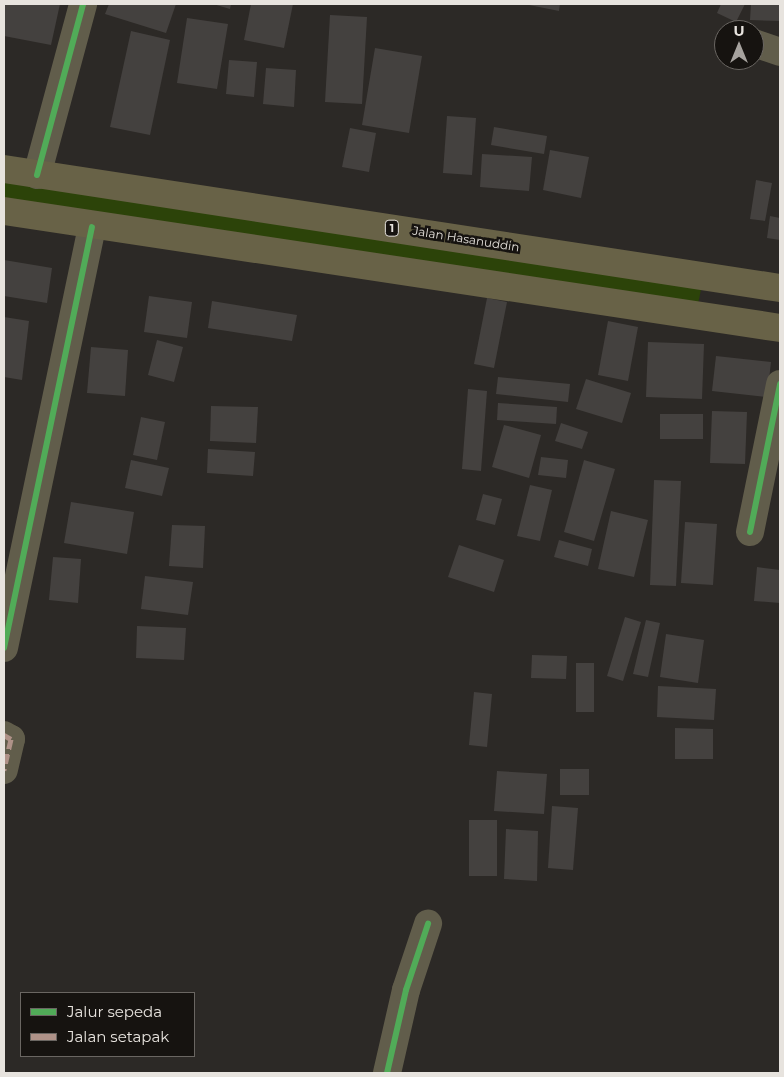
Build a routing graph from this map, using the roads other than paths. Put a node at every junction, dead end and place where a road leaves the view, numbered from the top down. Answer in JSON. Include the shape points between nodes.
{"nodes":[{"id":1,"x":83,"y":4,"type":"edge"},
{"id":2,"x":764,"y":46,"type":"edge"},
{"id":3,"x":780,"y":52,"type":"edge"},
{"id":4,"x":4,"y":169,"type":"edge"},
{"id":5,"x":38,"y":175,"type":"junction"},
{"id":6,"x":4,"y":211,"type":"edge"},
{"id":7,"x":92,"y":227,"type":"junction"},
{"id":8,"x":704,"y":275,"type":"junction"},
{"id":9,"x":780,"y":288,"type":"edge"},
{"id":10,"x":696,"y":314,"type":"junction"},
{"id":11,"x":780,"y":328,"type":"edge"},
{"id":12,"x":780,"y":384,"type":"edge"},
{"id":13,"x":750,"y":532,"type":"dead end"},
{"id":14,"x":4,"y":648,"type":"edge"},
{"id":15,"x":4,"y":735,"type":"edge"},
{"id":16,"x":4,"y":770,"type":"edge"},
{"id":17,"x":428,"y":924,"type":"dead end"},
{"id":18,"x":387,"y":1073,"type":"edge"}],
"edges":[{"from":1,"to":5,"type":"street"},
{"from":2,"to":3,"type":"street"},
{"from":4,"to":5,"type":"highway","name":"Jalan Hasanuddin","number":"1"},
{"from":5,"to":8,"type":"highway","name":"Jalan Hasanuddin","number":"1"},
{"from":6,"to":7,"type":"highway"},
{"from":7,"to":10,"type":"highway"},
{"from":7,"to":14,"type":"street"},
{"from":8,"to":9,"type":"highway","name":"Jalan Hasanuddin","number":"1"},
{"from":8,"to":10,"type":"highway"},
{"from":10,"to":11,"type":"highway"},
{"from":12,"to":13,"type":"street"},
{"from":15,"to":16,"type":"street","via":[[10,739]]},
{"from":17,"to":18,"type":"street","via":[[406,990]]}]}
